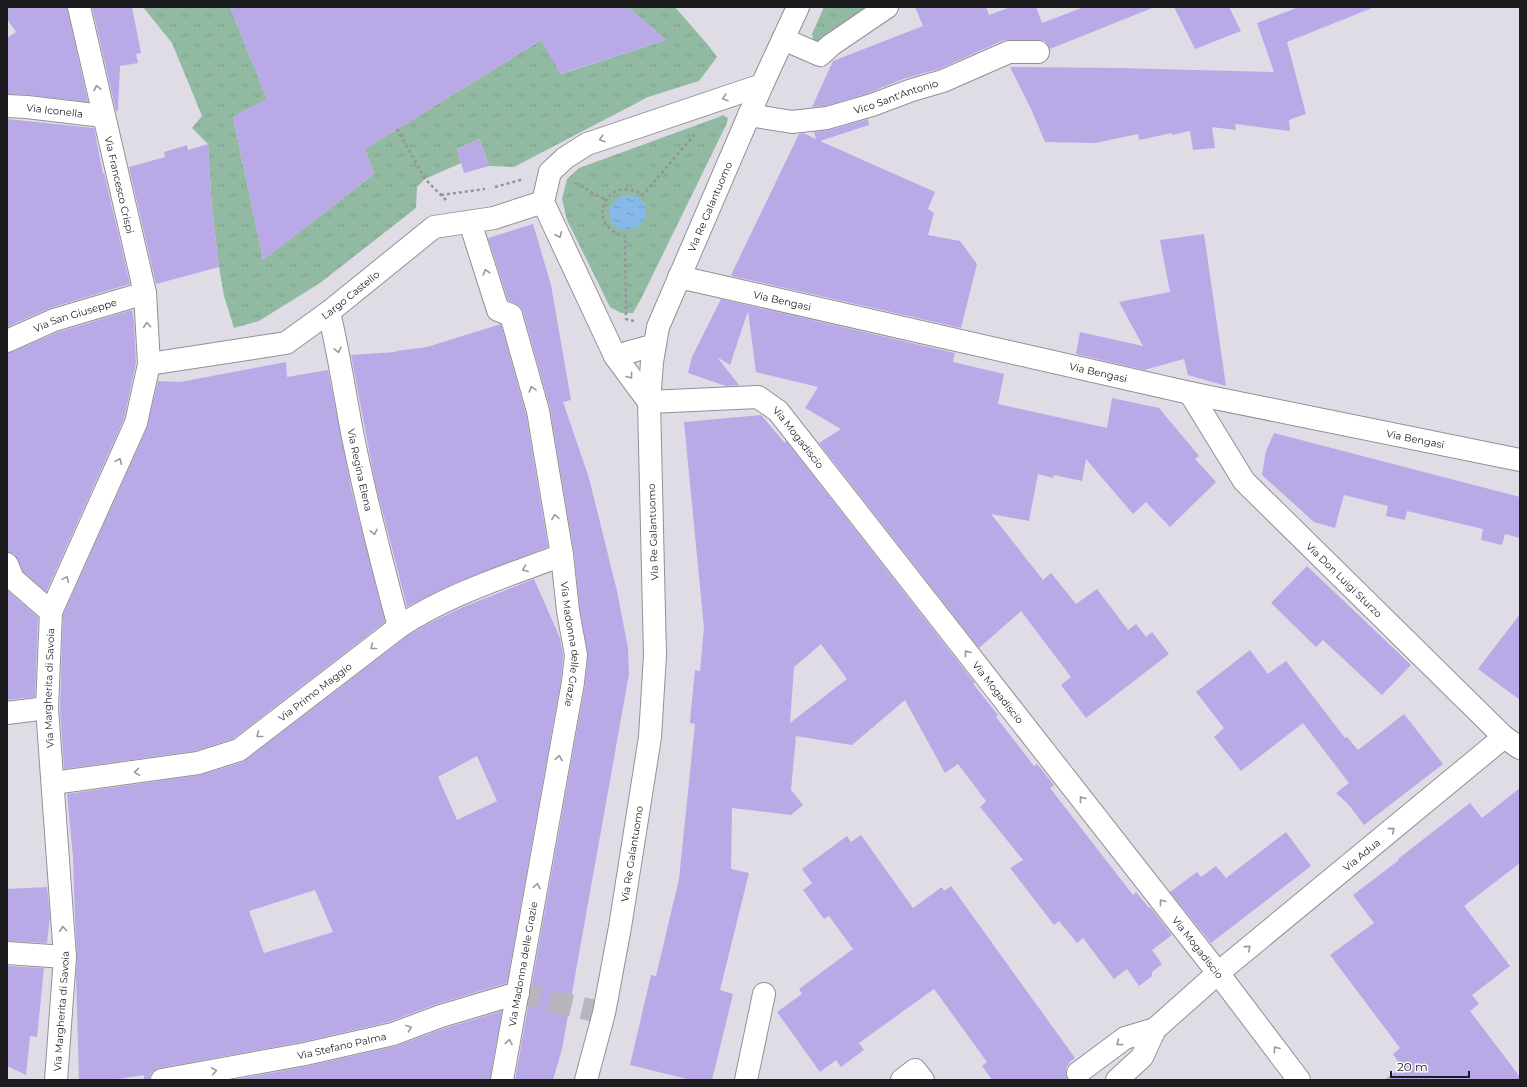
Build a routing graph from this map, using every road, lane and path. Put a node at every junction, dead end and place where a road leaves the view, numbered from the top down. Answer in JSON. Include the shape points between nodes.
{"nodes":[{"id":1,"x":79,"y":7,"type":"edge"},
{"id":2,"x":887,"y":7,"type":"edge"},
{"id":3,"x":797,"y":8,"type":"edge"},
{"id":4,"x":783,"y":38,"type":"junction"},
{"id":5,"x":1038,"y":52,"type":"dead end"},
{"id":6,"x":762,"y":85,"type":"junction"},
{"id":7,"x":7,"y":106,"type":"edge"},
{"id":8,"x":702,"y":106,"type":"junction"},
{"id":9,"x":749,"y":115,"type":"junction"},
{"id":10,"x":103,"y":116,"type":"junction"},
{"id":11,"x":397,"y":129,"type":"dead end"},
{"id":12,"x":550,"y":172,"type":"junction"},
{"id":13,"x":425,"y":180,"type":"dead end"},
{"id":14,"x":485,"y":189,"type":"dead end"},
{"id":15,"x":441,"y":195,"type":"dead end"},
{"id":16,"x":606,"y":200,"type":"junction"},
{"id":17,"x":543,"y":202,"type":"junction"},
{"id":18,"x":470,"y":222,"type":"junction"},
{"id":19,"x":679,"y":278,"type":"junction"},
{"id":20,"x":145,"y":293,"type":"junction"},
{"id":21,"x":329,"y":312,"type":"junction"},
{"id":22,"x":656,"y":336,"type":"junction"},
{"id":23,"x":7,"y":341,"type":"edge"},
{"id":24,"x":615,"y":356,"type":"junction"},
{"id":25,"x":149,"y":364,"type":"junction"},
{"id":26,"x":1190,"y":393,"type":"junction"},
{"id":27,"x":649,"y":402,"type":"junction"},
{"id":28,"x":1520,"y":460,"type":"edge"},
{"id":29,"x":562,"y":555,"type":"junction"},
{"id":30,"x":7,"y":564,"type":"edge"},
{"id":31,"x":51,"y":612,"type":"junction"},
{"id":32,"x":399,"y":627,"type":"junction"},
{"id":33,"x":47,"y":708,"type":"junction"},
{"id":34,"x":7,"y":713,"type":"edge"},
{"id":35,"x":1512,"y":743,"type":"edge"},
{"id":36,"x":53,"y":783,"type":"junction"},
{"id":37,"x":7,"y":952,"type":"edge"},
{"id":38,"x":65,"y":957,"type":"junction"},
{"id":39,"x":1218,"y":973,"type":"junction"},
{"id":40,"x":518,"y":992,"type":"junction"},
{"id":41,"x":764,"y":994,"type":"dead end"},
{"id":42,"x":1155,"y":1029,"type":"junction"},
{"id":43,"x":1078,"y":1073,"type":"dead end"},
{"id":44,"x":56,"y":1080,"type":"edge"},
{"id":45,"x":162,"y":1080,"type":"edge"},
{"id":46,"x":502,"y":1080,"type":"edge"},
{"id":47,"x":586,"y":1080,"type":"edge"},
{"id":48,"x":746,"y":1080,"type":"edge"},
{"id":49,"x":902,"y":1080,"type":"edge"},
{"id":50,"x":923,"y":1080,"type":"edge"},
{"id":51,"x":1117,"y":1080,"type":"edge"},
{"id":52,"x":1299,"y":1080,"type":"edge"}],
"edges":[{"from":10,"to":1,"type":"street","name":"Via Francesco Crispi","one_way":true},
{"from":2,"to":4,"type":"street","via":[[820,55]]},
{"from":3,"to":4,"type":"street","name":"Via Re Galantuomo"},
{"from":4,"to":6,"type":"street","name":"Via Re Galantuomo"},
{"from":5,"to":9,"type":"street","name":"Vico Sant'Antonio","via":[[1009,52],[943,81],[827,118],[792,122]]},
{"from":6,"to":8,"type":"street","one_way":true},
{"from":6,"to":9,"type":"street","name":"Via Re Galantuomo"},
{"from":7,"to":10,"type":"street","name":"Via Iconella"},
{"from":8,"to":12,"type":"street","one_way":true,"via":[[587,144],[565,158]]},
{"from":8,"to":16,"type":"path","via":[[700,129],[643,195],[634,190],[618,190]]},
{"from":9,"to":19,"type":"street","name":"Via Re Galantuomo"},
{"from":10,"to":20,"type":"street","name":"Via Francesco Crispi"},
{"from":11,"to":13,"type":"path"},
{"from":12,"to":16,"type":"path"},
{"from":12,"to":17,"type":"street"},
{"from":14,"to":15,"type":"path"},
{"from":16,"to":22,"type":"path","via":[[603,207],[606,226],[625,236],[626,319]]},
{"from":17,"to":18,"type":"street","name":"Largo Castello","via":[[494,218]]},
{"from":17,"to":24,"type":"street","one_way":true},
{"from":18,"to":21,"type":"street","name":"Largo Castello","via":[[434,227]]},
{"from":29,"to":18,"type":"street","name":"Via Madonna delle Grazie","one_way":true,"via":[[538,411],[511,315],[498,310]]},
{"from":19,"to":22,"type":"street","name":"Via Re Galantuomo"},
{"from":19,"to":26,"type":"street","name":"Via Bengasi"},
{"from":20,"to":23,"type":"street","name":"Via San Giuseppe","via":[[54,320]]},
{"from":25,"to":20,"type":"street","name":"Via Francesco Crispi","one_way":true},
{"from":21,"to":25,"type":"street","name":"Largo Castello","via":[[286,344]]},
{"from":21,"to":32,"type":"street","name":"Via Regina Elena","one_way":true,"via":[[355,445]]},
{"from":22,"to":24,"type":"street"},
{"from":22,"to":27,"type":"street","name":"Via Re Galantuomo"},
{"from":24,"to":27,"type":"street","one_way":true},
{"from":31,"to":25,"type":"street","name":"Via Margherita di Savoia","one_way":true,"via":[[136,423]]},
{"from":26,"to":28,"type":"street","name":"Via Bengasi"},
{"from":26,"to":35,"type":"street","name":"Via Don Luigi Sturzo","via":[[1244,481]]},
{"from":39,"to":27,"type":"street","name":"Via Mogadiscio","one_way":true,"via":[[778,411],[758,397]]},
{"from":27,"to":47,"type":"street","name":"Via Re Galantuomo","via":[[655,647],[650,737],[604,1013]]},
{"from":29,"to":32,"type":"street","name":"Via Primo Maggio","one_way":true,"via":[[468,591],[419,614]]},
{"from":40,"to":29,"type":"street","name":"Via Madonna delle Grazie","one_way":true,"via":[[576,655]]},
{"from":30,"to":31,"type":"street","via":[[13,579]]},
{"from":31,"to":33,"type":"street","name":"Via Margherita di Savoia"},
{"from":32,"to":36,"type":"street","name":"Via Primo Maggio","one_way":true,"via":[[239,750],[198,763]]},
{"from":33,"to":34,"type":"street"},
{"from":33,"to":36,"type":"street","name":"Via Margherita di Savoia"},
{"from":39,"to":35,"type":"street","name":"Via Adua","one_way":true},
{"from":38,"to":36,"type":"street","name":"Via Margherita di Savoia","one_way":true},
{"from":37,"to":38,"type":"street"},
{"from":38,"to":44,"type":"street","name":"Via Margherita di Savoia"},
{"from":39,"to":42,"type":"street","name":"Via Adua"},
{"from":52,"to":39,"type":"street","name":"Via Mogadiscio","one_way":true},
{"from":45,"to":40,"type":"street","name":"Via Stefano Palma","one_way":true,"via":[[305,1054],[385,1035]]},
{"from":46,"to":40,"type":"street","name":"Via Madonna delle Grazie","one_way":true},
{"from":41,"to":48,"type":"street"},
{"from":42,"to":43,"type":"street","one_way":true,"via":[[1125,1038]]},
{"from":42,"to":51,"type":"street","via":[[1142,1058]]},
{"from":49,"to":50,"type":"street","via":[[915,1070]]}]}
